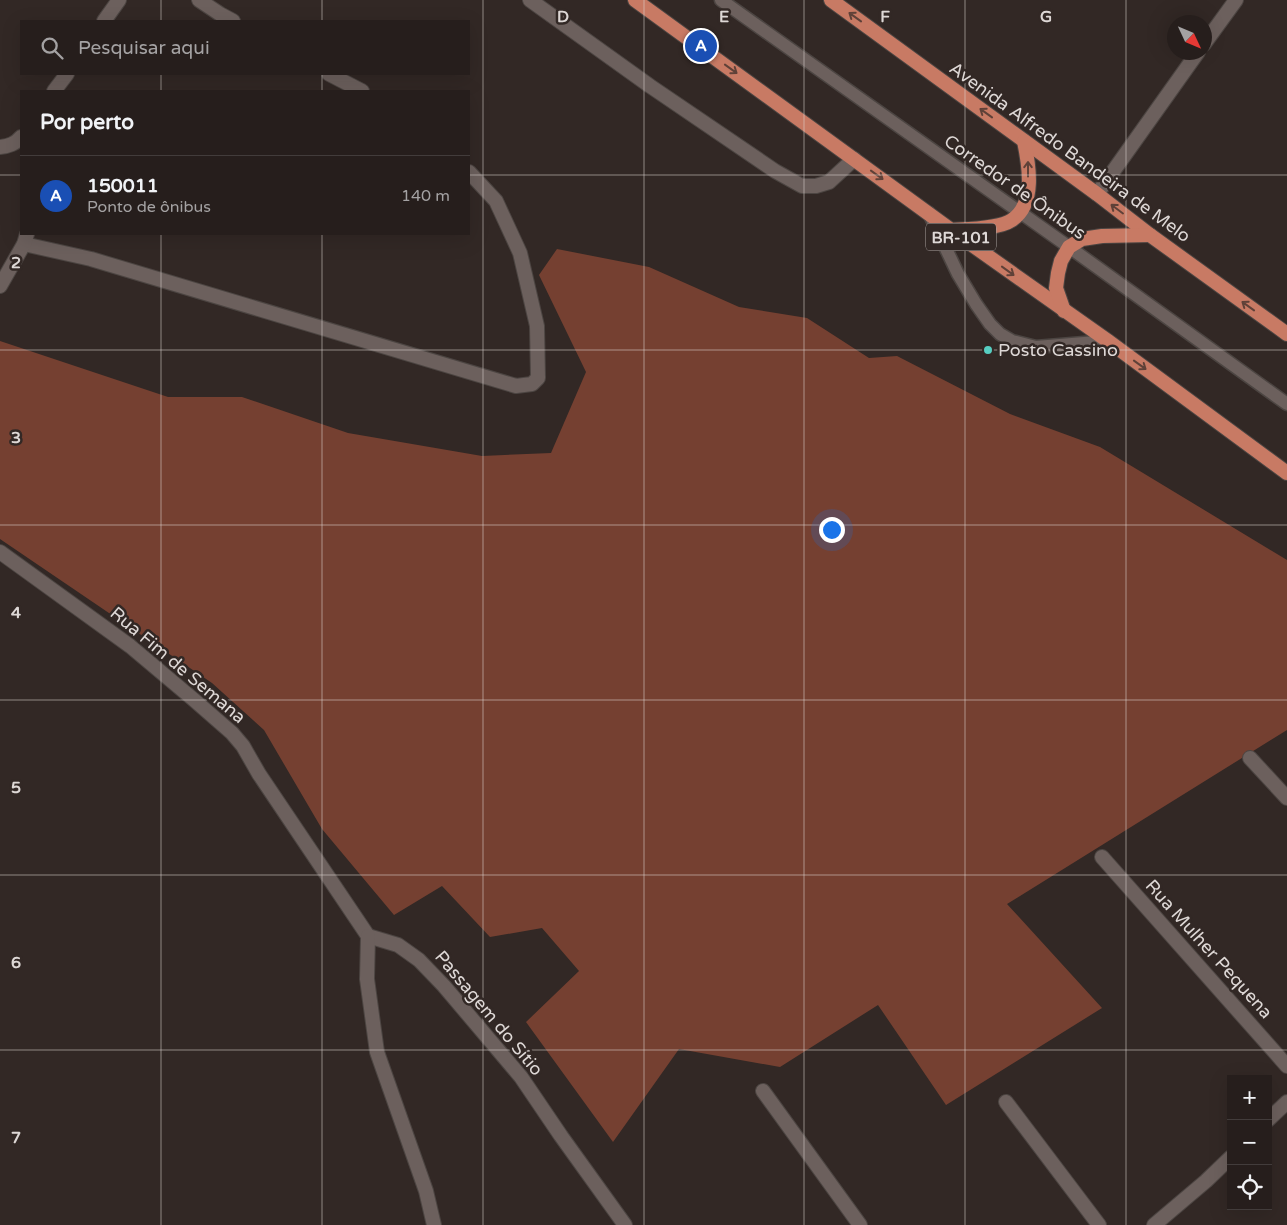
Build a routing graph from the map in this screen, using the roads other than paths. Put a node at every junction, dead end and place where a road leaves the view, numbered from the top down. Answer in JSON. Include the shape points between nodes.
{"nodes":[{"id":1,"x":119,"y":0,"type":"edge"},
{"id":2,"x":199,"y":0,"type":"edge"},
{"id":3,"x":530,"y":0,"type":"edge"},
{"id":4,"x":635,"y":0,"type":"edge"},
{"id":5,"x":721,"y":0,"type":"edge"},
{"id":6,"x":831,"y":0,"type":"edge"},
{"id":7,"x":1236,"y":0,"type":"edge"},
{"id":8,"x":105,"y":20,"type":"edge"},
{"id":9,"x":231,"y":20,"type":"edge"},
{"id":10,"x":1212,"y":33,"type":"edge"},
{"id":11,"x":1192,"y":60,"type":"edge"},
{"id":12,"x":66,"y":75,"type":"edge"},
{"id":13,"x":331,"y":75,"type":"edge"},
{"id":14,"x":55,"y":90,"type":"edge"},
{"id":15,"x":360,"y":90,"type":"edge"},
{"id":16,"x":20,"y":138,"type":"edge"},
{"id":17,"x":1024,"y":140,"type":"junction"},
{"id":18,"x":0,"y":147,"type":"edge"},
{"id":19,"x":854,"y":159,"type":"junction"},
{"id":20,"x":470,"y":173,"type":"edge"},
{"id":21,"x":1097,"y":194,"type":"junction"},
{"id":22,"x":929,"y":213,"type":"junction"},
{"id":23,"x":1020,"y":213,"type":"junction"},
{"id":24,"x":951,"y":230,"type":"junction"},
{"id":25,"x":1150,"y":234,"type":"junction"},
{"id":26,"x":25,"y":239,"type":"edge"},
{"id":27,"x":1069,"y":247,"type":"junction"},
{"id":28,"x":0,"y":286,"type":"edge"},
{"id":29,"x":1064,"y":311,"type":"junction"},
{"id":30,"x":1287,"y":334,"type":"edge"},
{"id":31,"x":1108,"y":341,"type":"junction"},
{"id":32,"x":1287,"y":404,"type":"edge"},
{"id":33,"x":1287,"y":473,"type":"edge"},
{"id":34,"x":0,"y":552,"type":"edge"},
{"id":35,"x":1250,"y":758,"type":"dead end"},
{"id":36,"x":1287,"y":798,"type":"edge"},
{"id":37,"x":1102,"y":858,"type":"dead end"},
{"id":38,"x":368,"y":936,"type":"junction"},
{"id":39,"x":1287,"y":1066,"type":"edge"},
{"id":40,"x":763,"y":1091,"type":"dead end"},
{"id":41,"x":1006,"y":1102,"type":"dead end"},
{"id":42,"x":1287,"y":1102,"type":"edge"},
{"id":43,"x":1272,"y":1116,"type":"edge"},
{"id":44,"x":1227,"y":1161,"type":"edge"},
{"id":45,"x":434,"y":1225,"type":"edge"},
{"id":46,"x":625,"y":1225,"type":"edge"},
{"id":47,"x":860,"y":1225,"type":"edge"},
{"id":48,"x":1099,"y":1225,"type":"edge"},
{"id":49,"x":1154,"y":1225,"type":"edge"}],
"edges":[{"from":1,"to":8,"type":"street"},
{"from":2,"to":9,"type":"street"},
{"from":3,"to":19,"type":"street","via":[[658,91],[802,186],[829,182]]},
{"from":4,"to":19,"type":"highway","number":"BR-101","one_way":true},
{"from":5,"to":23,"type":"lane","name":"Corredor de Ônibus"},
{"from":17,"to":6,"type":"highway","name":"Avenida Alfredo Bandeira de Melo","one_way":true},
{"from":7,"to":10,"type":"street"},
{"from":11,"to":21,"type":"street"},
{"from":12,"to":14,"type":"street"},
{"from":13,"to":15,"type":"street"},
{"from":16,"to":18,"type":"street","via":[[16,143]]},
{"from":17,"to":21,"type":"highway","name":"Avenida Alfredo Bandeira de Melo"},
{"from":23,"to":17,"type":"highway","one_way":true,"via":[[1027,199],[1029,162]]},
{"from":19,"to":22,"type":"highway","number":"BR-101","one_way":true},
{"from":20,"to":26,"type":"street","via":[[496,201],[520,253],[537,326],[538,378],[532,384],[516,386]]},
{"from":25,"to":21,"type":"highway","name":"Avenida Alfredo Bandeira de Melo","one_way":true},
{"from":22,"to":24,"type":"highway","number":"BR-101"},
{"from":22,"to":31,"type":"lane","via":[[958,274],[1000,334],[1012,341],[1036,347]]},
{"from":23,"to":24,"type":"highway","via":[[999,225]]},
{"from":23,"to":27,"type":"lane","name":"Corredor de Ônibus"},
{"from":24,"to":29,"type":"highway","number":"BR-101","one_way":true},
{"from":25,"to":27,"type":"highway","via":[[1082,239]]},
{"from":30,"to":25,"type":"highway","name":"Avenida Alfredo Bandeira de Melo","one_way":true},
{"from":26,"to":28,"type":"street"},
{"from":27,"to":29,"type":"highway","via":[[1061,261],[1056,288]]},
{"from":27,"to":32,"type":"lane","name":"Corredor de Ônibus"},
{"from":29,"to":31,"type":"highway","number":"BR-101"},
{"from":31,"to":33,"type":"highway","number":"BR-101","one_way":true},
{"from":34,"to":38,"type":"street","name":"Rua Fim de Semana","via":[[130,646],[232,733]]},
{"from":35,"to":36,"type":"street"},
{"from":37,"to":39,"type":"street","name":"Rua Mulher Pequena"},
{"from":38,"to":45,"type":"street","via":[[368,979],[377,1052],[426,1191]]},
{"from":38,"to":46,"type":"street","name":"Passagem do Sítio","via":[[398,945],[419,960],[444,986],[521,1077]]},
{"from":40,"to":47,"type":"street"},
{"from":41,"to":48,"type":"street"},
{"from":42,"to":43,"type":"street"},
{"from":44,"to":49,"type":"street"}]}
